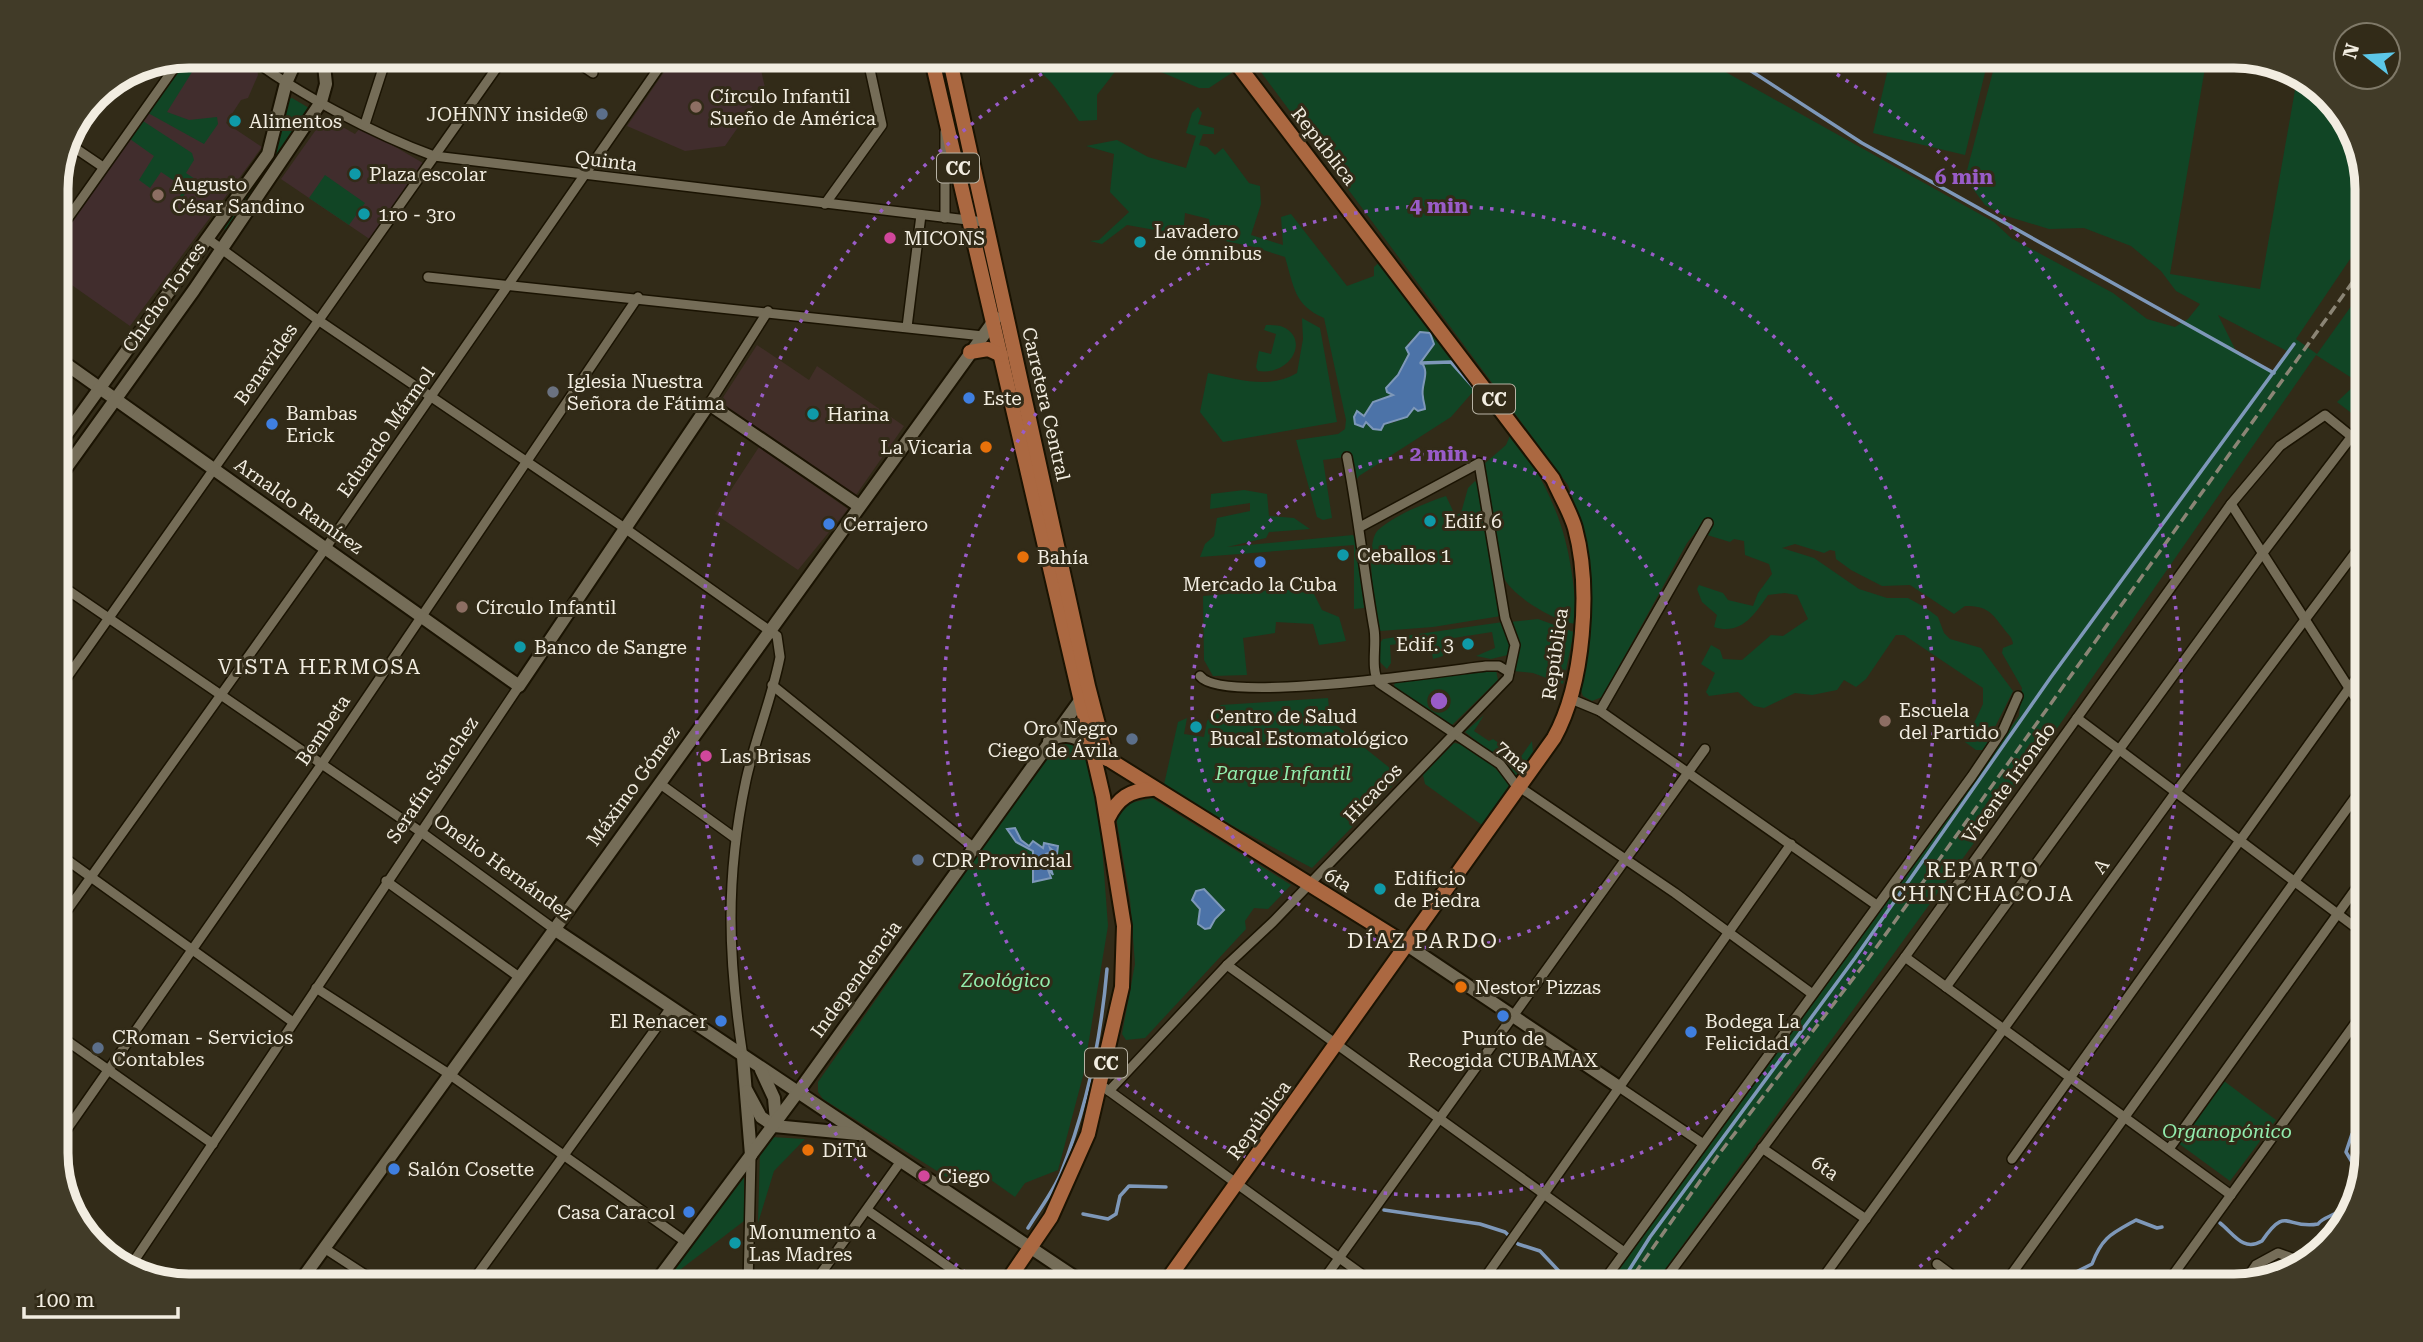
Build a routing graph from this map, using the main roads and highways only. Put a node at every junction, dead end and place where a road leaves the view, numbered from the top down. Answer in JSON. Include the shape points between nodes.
{"nodes":[{"id":1,"x":934,"y":68,"type":"edge"},
{"id":2,"x":951,"y":68,"type":"edge"},
{"id":3,"x":1240,"y":68,"type":"edge"},
{"id":4,"x":977,"y":221,"type":"junction"},
{"id":5,"x":1000,"y":318,"type":"junction"},
{"id":6,"x":970,"y":352,"type":"road end"},
{"id":7,"x":1001,"y":355,"type":"junction"},
{"id":8,"x":1085,"y":700,"type":"junction"},
{"id":9,"x":1091,"y":748,"type":"junction"},
{"id":10,"x":1107,"y":759,"type":"junction"},
{"id":11,"x":1152,"y":789,"type":"junction"},
{"id":12,"x":1108,"y":818,"type":"junction"},
{"id":13,"x":1408,"y":945,"type":"junction"},
{"id":14,"x":1013,"y":1274,"type":"edge"},
{"id":15,"x":1172,"y":1274,"type":"edge"}],
"edges":[{"from":1,"to":4,"type":"main road","name":"Carretera Central","number":"CC"},
{"from":2,"to":4,"type":"main road","name":"Carretera Central","number":"CC"},
{"from":3,"to":13,"type":"main road","name":"República","number":"CC","via":[[1553,479],[1575,526],[1582,579],[1581,627],[1571,699],[1555,737]]},
{"from":4,"to":5,"type":"main road","name":"Carretera Central","number":"CC"},
{"from":5,"to":7,"type":"main road","name":"Carretera Central","number":"CC"},
{"from":5,"to":8,"type":"main road","name":"Carretera Central","number":"CC"},
{"from":6,"to":7,"type":"main road","via":[[988,349]]},
{"from":7,"to":8,"type":"main road","name":"Carretera Central","number":"CC"},
{"from":8,"to":9,"type":"main road","name":"Carretera Central","number":"CC"},
{"from":8,"to":10,"type":"main road","name":"Carretera Central","number":"CC"},
{"from":9,"to":10,"type":"main road","name":"6ta"},
{"from":9,"to":12,"type":"main road","number":"CC"},
{"from":10,"to":11,"type":"main road","name":"6ta"},
{"from":11,"to":12,"type":"main road","via":[[1127,794]]},
{"from":11,"to":13,"type":"main road","name":"6ta"},
{"from":12,"to":14,"type":"main road","number":"CC","via":[[1125,926],[1125,961],[1105,1088],[1069,1182]]},
{"from":13,"to":15,"type":"main road","name":"República","number":"CC"}]}
